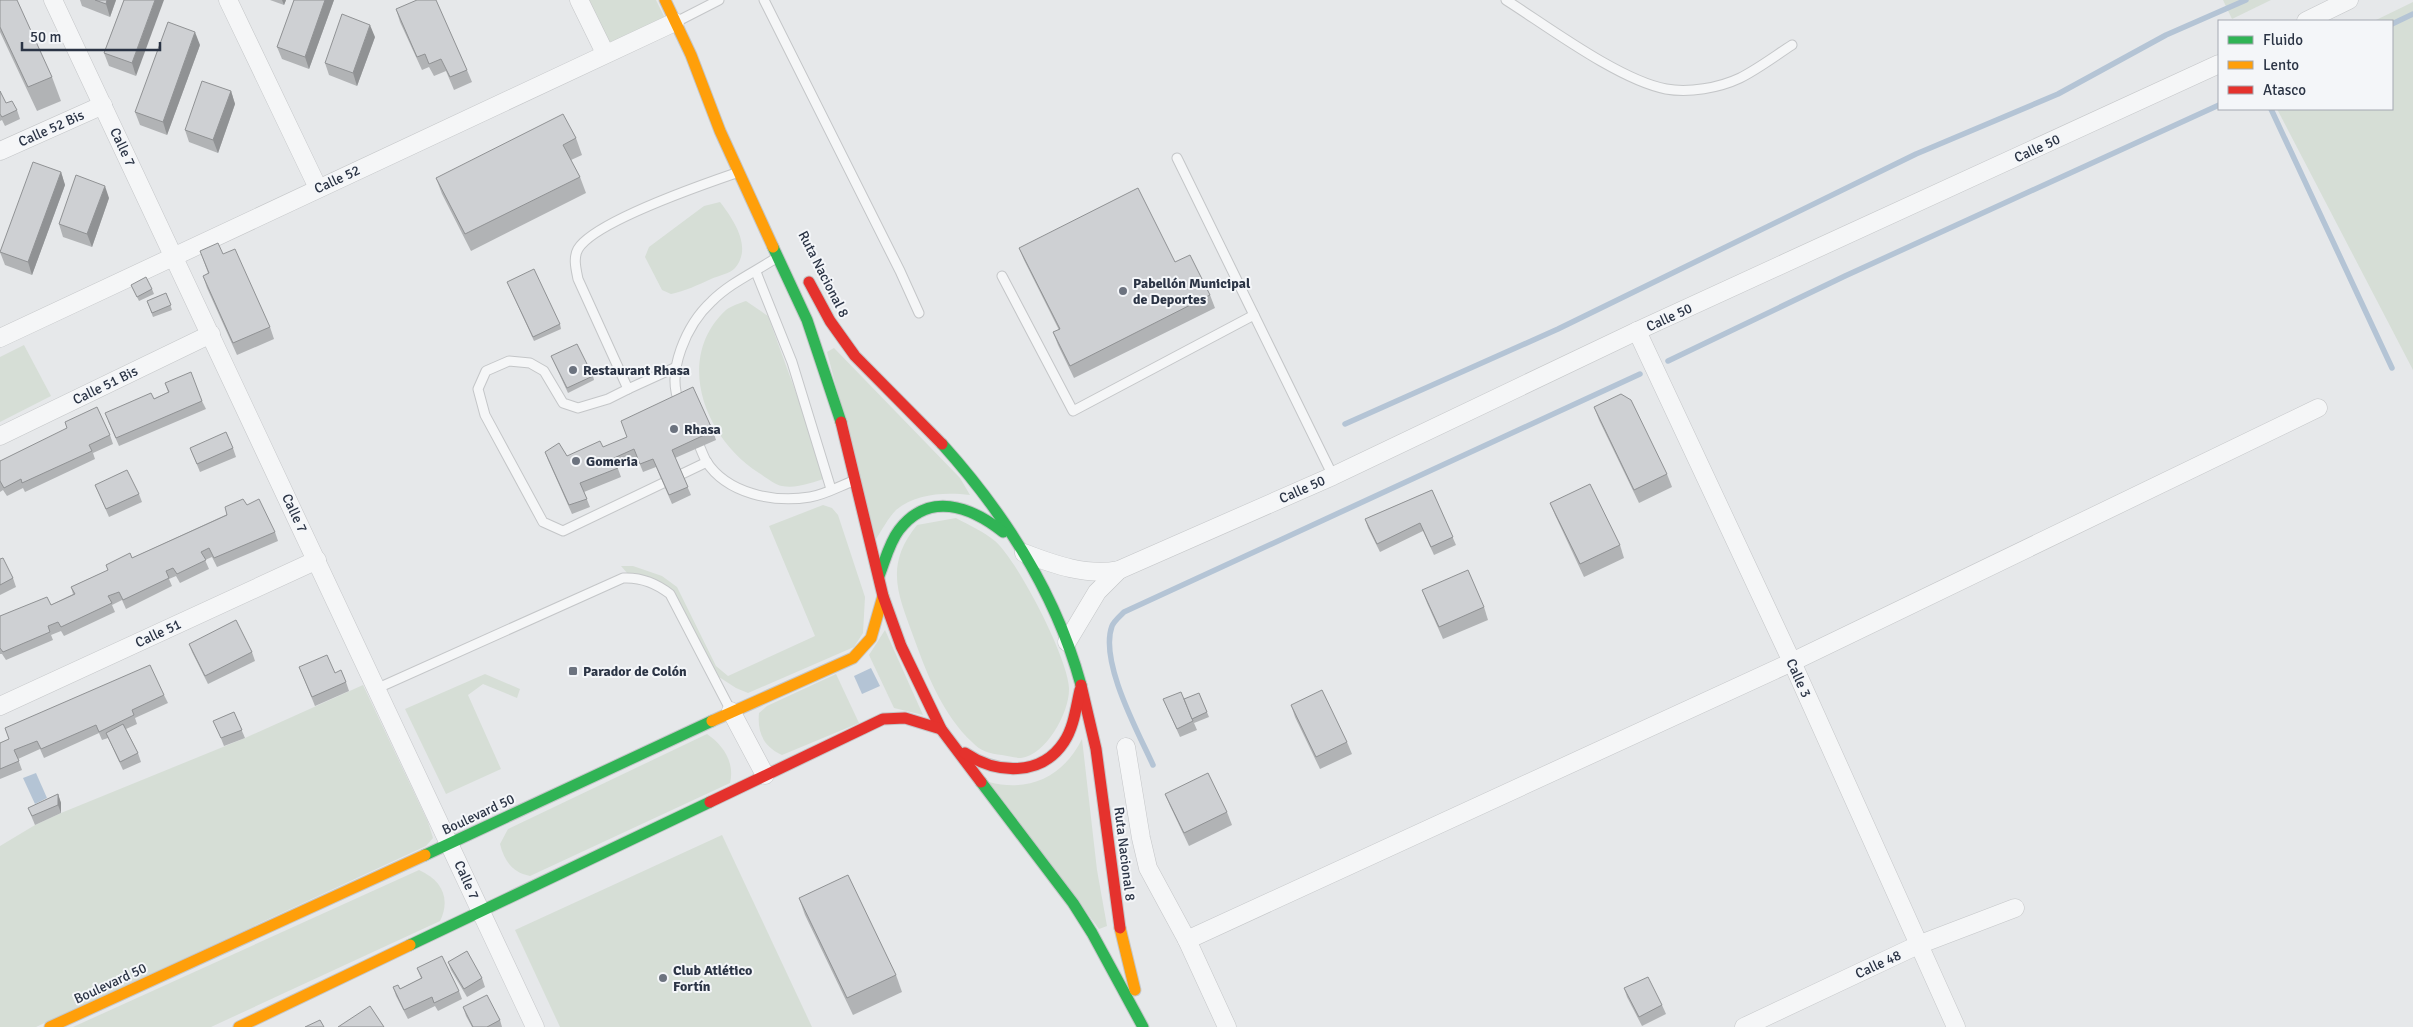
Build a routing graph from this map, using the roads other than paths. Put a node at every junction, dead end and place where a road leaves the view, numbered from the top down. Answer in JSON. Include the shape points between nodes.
{"nodes":[{"id":1,"x":53,"y":0,"type":"edge"},
{"id":2,"x":228,"y":0,"type":"edge"},
{"id":3,"x":579,"y":0,"type":"edge"},
{"id":4,"x":665,"y":0,"type":"edge"},
{"id":5,"x":719,"y":0,"type":"edge"},
{"id":6,"x":764,"y":0,"type":"edge"},
{"id":7,"x":1506,"y":0,"type":"edge"},
{"id":8,"x":2349,"y":0,"type":"edge"},
{"id":9,"x":2308,"y":20,"type":"edge"},
{"id":10,"x":675,"y":22,"type":"junction"},
{"id":11,"x":1792,"y":45,"type":"dead end"},
{"id":12,"x":606,"y":53,"type":"junction"},
{"id":13,"x":691,"y":55,"type":"junction"},
{"id":14,"x":2218,"y":64,"type":"edge"},
{"id":15,"x":103,"y":105,"type":"junction"},
{"id":16,"x":724,"y":109,"type":"dead end"},
{"id":17,"x":0,"y":151,"type":"edge"},
{"id":18,"x":1177,"y":158,"type":"dead end"},
{"id":19,"x":739,"y":172,"type":"junction"},
{"id":20,"x":318,"y":188,"type":"junction"},
{"id":21,"x":174,"y":256,"type":"junction"},
{"id":22,"x":778,"y":257,"type":"junction"},
{"id":23,"x":804,"y":270,"type":"dead end"},
{"id":24,"x":756,"y":272,"type":"junction"},
{"id":25,"x":1002,"y":276,"type":"dead end"},
{"id":26,"x":919,"y":313,"type":"dead end"},
{"id":27,"x":1254,"y":315,"type":"junction"},
{"id":28,"x":1637,"y":331,"type":"junction"},
{"id":29,"x":211,"y":334,"type":"junction"},
{"id":30,"x":0,"y":338,"type":"edge"},
{"id":31,"x":674,"y":368,"type":"junction"},
{"id":32,"x":628,"y":389,"type":"junction"},
{"id":33,"x":2318,"y":408,"type":"dead end"},
{"id":34,"x":683,"y":410,"type":"edge"},
{"id":35,"x":691,"y":427,"type":"edge"},
{"id":36,"x":0,"y":436,"type":"edge"},
{"id":37,"x":707,"y":462,"type":"junction"},
{"id":38,"x":1333,"y":476,"type":"junction"},
{"id":39,"x":856,"y":479,"type":"junction"},
{"id":40,"x":831,"y":489,"type":"junction"},
{"id":41,"x":1024,"y":551,"type":"junction"},
{"id":42,"x":317,"y":560,"type":"junction"},
{"id":43,"x":1119,"y":570,"type":"junction"},
{"id":44,"x":879,"y":576,"type":"junction"},
{"id":45,"x":883,"y":596,"type":"junction"},
{"id":46,"x":1068,"y":642,"type":"junction"},
{"id":47,"x":1792,"y":662,"type":"junction"},
{"id":48,"x":1082,"y":683,"type":"junction"},
{"id":49,"x":378,"y":688,"type":"junction"},
{"id":50,"x":0,"y":706,"type":"edge"},
{"id":51,"x":731,"y":712,"type":"junction"},
{"id":52,"x":941,"y":729,"type":"junction"},
{"id":53,"x":956,"y":746,"type":"junction"},
{"id":54,"x":1126,"y":747,"type":"dead end"},
{"id":55,"x":765,"y":776,"type":"junction"},
{"id":56,"x":450,"y":843,"type":"junction"},
{"id":57,"x":2014,"y":908,"type":"dead end"},
{"id":58,"x":481,"y":911,"type":"junction"},
{"id":59,"x":1187,"y":940,"type":"junction"},
{"id":60,"x":1918,"y":945,"type":"junction"},
{"id":61,"x":50,"y":1027,"type":"edge"},
{"id":62,"x":239,"y":1027,"type":"edge"},
{"id":63,"x":535,"y":1027,"type":"edge"},
{"id":64,"x":1145,"y":1027,"type":"edge"},
{"id":65,"x":1227,"y":1027,"type":"edge"},
{"id":66,"x":1744,"y":1027,"type":"edge"},
{"id":67,"x":1956,"y":1027,"type":"edge"}],
"edges":[{"from":1,"to":15,"type":"street","name":"Calle 7"},
{"from":2,"to":20,"type":"street"},
{"from":3,"to":12,"type":"street"},
{"from":4,"to":10,"type":"main road","name":"Ruta Nacional 8"},
{"from":5,"to":10,"type":"lane"},
{"from":6,"to":26,"type":"lane"},
{"from":7,"to":11,"type":"lane","via":[[1617,69],[1666,89],[1698,89],[1740,78]]},
{"from":8,"to":9,"type":"street"},
{"from":10,"to":12,"type":"street","name":"Calle 52"},
{"from":10,"to":13,"type":"main road","name":"Ruta Nacional 8"},
{"from":12,"to":20,"type":"street","name":"Calle 52"},
{"from":13,"to":16,"type":"main road","name":"Ruta Nacional 8"},
{"from":13,"to":19,"type":"main road","name":"Ruta Nacional 8"},
{"from":14,"to":28,"type":"street","name":"Calle 50"},
{"from":15,"to":17,"type":"street","name":"Calle 52 Bis"},
{"from":15,"to":21,"type":"street","name":"Calle 7"},
{"from":18,"to":27,"type":"lane"},
{"from":19,"to":22,"type":"main road","name":"Ruta Nacional 8"},
{"from":19,"to":32,"type":"lane","via":[[658,202],[592,235],[577,251],[578,279]]},
{"from":20,"to":21,"type":"street","name":"Calle 52"},
{"from":21,"to":29,"type":"street","name":"Calle 7"},
{"from":21,"to":30,"type":"street","name":"Calle 52"},
{"from":22,"to":24,"type":"lane"},
{"from":22,"to":39,"type":"main road","name":"Ruta Nacional 8","via":[[807,320],[835,398]]},
{"from":23,"to":41,"type":"main road","name":"Ruta Nacional 8","via":[[824,313],[845,345],[872,377],[957,462],[994,506]]},
{"from":24,"to":31,"type":"lane","via":[[712,301],[697,319]]},
{"from":24,"to":40,"type":"lane","via":[[792,362]]},
{"from":25,"to":27,"type":"lane","via":[[1073,411]]},
{"from":27,"to":38,"type":"lane"},
{"from":28,"to":38,"type":"street","name":"Calle 50"},
{"from":28,"to":47,"type":"street","name":"Calle 3"},
{"from":29,"to":36,"type":"street","name":"Calle 51 Bis"},
{"from":29,"to":42,"type":"street","name":"Calle 7"},
{"from":31,"to":32,"type":"lane"},
{"from":31,"to":34,"type":"lane","via":[[675,393]]},
{"from":32,"to":37,"type":"lane","via":[[578,408],[563,403],[544,371],[530,363],[508,361],[486,370],[478,389],[485,415],[543,522],[563,531]]},
{"from":33,"to":47,"type":"street"},
{"from":35,"to":37,"type":"lane"},
{"from":37,"to":40,"type":"lane","via":[[737,489],[775,499],[811,497]]},
{"from":38,"to":43,"type":"street","name":"Calle 50"},
{"from":39,"to":40,"type":"lane"},
{"from":39,"to":44,"type":"main road","name":"Ruta Nacional 8"},
{"from":41,"to":43,"type":"street","name":"Calle 50","via":[[1052,563],[1088,572]]},
{"from":41,"to":44,"type":"main road","name":"Ruta Nacional 8","via":[[981,515],[965,508],[928,507],[912,516],[900,529],[890,545]]},
{"from":41,"to":46,"type":"main road","name":"Ruta Nacional 8"},
{"from":42,"to":49,"type":"street","name":"Calle 7"},
{"from":42,"to":50,"type":"street","name":"Calle 51"},
{"from":43,"to":46,"type":"street","name":"Calle 50","via":[[1097,592]]},
{"from":44,"to":45,"type":"main road","name":"Ruta Nacional 8"},
{"from":45,"to":51,"type":"main road","name":"Boulevard 50","via":[[875,631],[862,651],[853,658]]},
{"from":45,"to":52,"type":"main road","name":"Ruta Nacional 8","via":[[901,646]]},
{"from":46,"to":48,"type":"main road","name":"Ruta Nacional 8"},
{"from":47,"to":59,"type":"street"},
{"from":47,"to":60,"type":"street","name":"Calle 3"},
{"from":48,"to":53,"type":"main road","name":"Ruta Nacional 8","via":[[1064,741],[1055,754],[1040,763],[1024,769],[990,767],[974,761]]},
{"from":48,"to":64,"type":"main road","name":"Ruta Nacional 8","via":[[1100,773],[1120,926]]},
{"from":49,"to":51,"type":"lane","via":[[623,578],[630,578],[655,583],[670,594]]},
{"from":49,"to":56,"type":"street","name":"Calle 7"},
{"from":51,"to":55,"type":"street"},
{"from":51,"to":56,"type":"main road","name":"Boulevard 50"},
{"from":52,"to":53,"type":"main road","name":"Ruta Nacional 8"},
{"from":52,"to":55,"type":"main road","via":[[894,716]]},
{"from":53,"to":64,"type":"main road","name":"Ruta Nacional 8","via":[[1073,903]]},
{"from":54,"to":59,"type":"street","via":[[1148,868]]},
{"from":55,"to":58,"type":"main road"},
{"from":56,"to":58,"type":"street","name":"Calle 7"},
{"from":56,"to":61,"type":"main road","name":"Boulevard 50"},
{"from":57,"to":60,"type":"street","name":"Calle 48"},
{"from":58,"to":62,"type":"main road"},
{"from":58,"to":63,"type":"street","name":"Calle 7"},
{"from":59,"to":65,"type":"street"},
{"from":60,"to":66,"type":"street","name":"Calle 48"},
{"from":60,"to":67,"type":"street","name":"Calle 3"}]}
